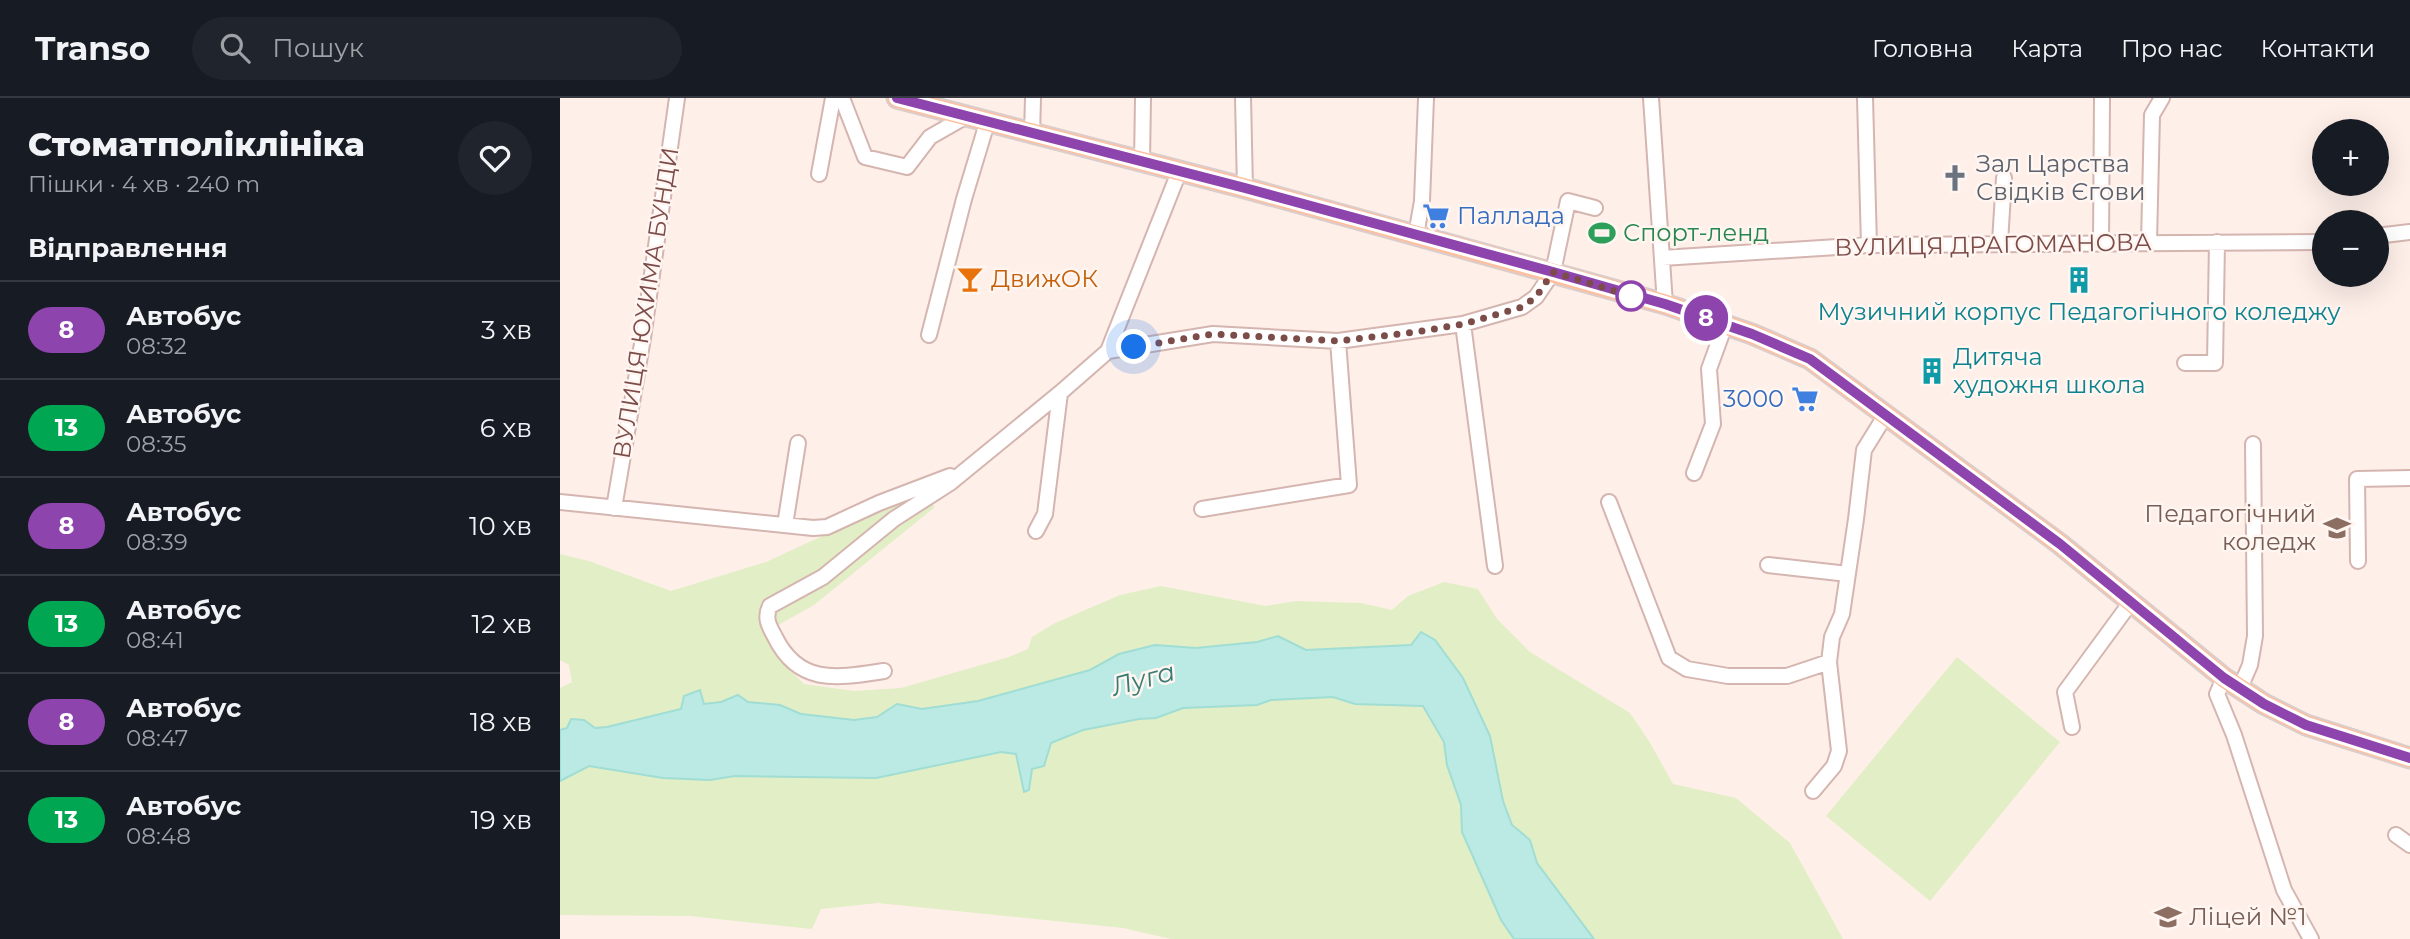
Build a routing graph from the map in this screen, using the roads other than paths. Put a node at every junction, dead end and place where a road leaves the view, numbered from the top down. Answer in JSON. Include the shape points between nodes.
{"nodes":[{"id":1,"x":677,"y":98,"type":"edge"},
{"id":2,"x":832,"y":98,"type":"edge"},
{"id":3,"x":842,"y":98,"type":"edge"},
{"id":4,"x":897,"y":98,"type":"edge"},
{"id":5,"x":1033,"y":98,"type":"edge"},
{"id":6,"x":1143,"y":98,"type":"edge"},
{"id":7,"x":1243,"y":98,"type":"edge"},
{"id":8,"x":1426,"y":98,"type":"edge"},
{"id":9,"x":1651,"y":98,"type":"edge"},
{"id":10,"x":1865,"y":98,"type":"edge"},
{"id":11,"x":2102,"y":98,"type":"edge"},
{"id":12,"x":2162,"y":98,"type":"edge"},
{"id":13,"x":928,"y":102,"type":"edge"},
{"id":14,"x":965,"y":117,"type":"junction"},
{"id":15,"x":987,"y":123,"type":"junction"},
{"id":16,"x":1032,"y":135,"type":"junction"},
{"id":17,"x":1142,"y":163,"type":"junction"},
{"id":18,"x":1179,"y":172,"type":"junction"},
{"id":19,"x":819,"y":174,"type":"dead end"},
{"id":20,"x":2004,"y":178,"type":"dead end"},
{"id":21,"x":1245,"y":188,"type":"junction"},
{"id":22,"x":1595,"y":208,"type":"dead end"},
{"id":23,"x":2410,"y":232,"type":"edge"},
{"id":24,"x":2389,"y":234,"type":"edge"},
{"id":25,"x":1416,"y":235,"type":"junction"},
{"id":26,"x":2000,"y":242,"type":"junction"},
{"id":27,"x":2101,"y":242,"type":"junction"},
{"id":28,"x":2149,"y":242,"type":"junction"},
{"id":29,"x":2217,"y":242,"type":"junction"},
{"id":30,"x":2312,"y":242,"type":"edge"},
{"id":31,"x":1869,"y":245,"type":"junction"},
{"id":32,"x":1662,"y":258,"type":"junction"},
{"id":33,"x":1553,"y":272,"type":"junction"},
{"id":34,"x":1665,"y":304,"type":"junction"},
{"id":35,"x":1464,"y":324,"type":"junction"},
{"id":36,"x":1724,"y":325,"type":"junction"},
{"id":37,"x":929,"y":335,"type":"dead end"},
{"id":38,"x":1338,"y":341,"type":"junction"},
{"id":39,"x":1108,"y":351,"type":"junction"},
{"id":40,"x":2185,"y":363,"type":"dead end"},
{"id":41,"x":1060,"y":394,"type":"junction"},
{"id":42,"x":1885,"y":416,"type":"junction"},
{"id":43,"x":798,"y":443,"type":"dead end"},
{"id":44,"x":2253,"y":444,"type":"dead end"},
{"id":45,"x":968,"y":469,"type":"junction"},
{"id":46,"x":1694,"y":472,"type":"dead end"},
{"id":47,"x":2410,"y":478,"type":"edge"},
{"id":48,"x":560,"y":502,"type":"edge"},
{"id":49,"x":1609,"y":502,"type":"dead end"},
{"id":50,"x":614,"y":508,"type":"junction"},
{"id":51,"x":1202,"y":509,"type":"dead end"},
{"id":52,"x":785,"y":525,"type":"junction"},
{"id":53,"x":1036,"y":531,"type":"dead end"},
{"id":54,"x":2358,"y":561,"type":"dead end"},
{"id":55,"x":1768,"y":565,"type":"dead end"},
{"id":56,"x":1495,"y":566,"type":"dead end"},
{"id":57,"x":1848,"y":574,"type":"junction"},
{"id":58,"x":2131,"y":602,"type":"junction"},
{"id":59,"x":1829,"y":662,"type":"junction"},
{"id":60,"x":884,"y":671,"type":"dead end"},
{"id":61,"x":2232,"y":683,"type":"junction"},
{"id":62,"x":2072,"y":727,"type":"dead end"},
{"id":63,"x":2410,"y":758,"type":"edge"},
{"id":64,"x":1814,"y":791,"type":"dead end"},
{"id":65,"x":2396,"y":835,"type":"dead end"},
{"id":66,"x":2410,"y":845,"type":"edge"},
{"id":67,"x":2311,"y":939,"type":"edge"}],
"edges":[{"from":1,"to":50,"type":"street","name":"ВУЛИЦЯ ЮХИМА БУНДИ"},
{"from":2,"to":19,"type":"street"},
{"from":3,"to":14,"type":"street","via":[[865,157],[907,167],[930,137]]},
{"from":4,"to":13,"type":"main road"},
{"from":5,"to":16,"type":"street"},
{"from":6,"to":17,"type":"street"},
{"from":7,"to":21,"type":"street"},
{"from":8,"to":25,"type":"street","via":[[1423,201]]},
{"from":9,"to":32,"type":"street"},
{"from":10,"to":31,"type":"street"},
{"from":11,"to":27,"type":"street"},
{"from":12,"to":28,"type":"street","via":[[2152,115]]},
{"from":13,"to":14,"type":"main road"},
{"from":14,"to":15,"type":"main road"},
{"from":15,"to":16,"type":"main road"},
{"from":15,"to":37,"type":"street"},
{"from":16,"to":17,"type":"main road"},
{"from":17,"to":18,"type":"main road"},
{"from":18,"to":21,"type":"main road"},
{"from":18,"to":39,"type":"street"},
{"from":20,"to":26,"type":"street"},
{"from":21,"to":25,"type":"main road"},
{"from":22,"to":33,"type":"street","via":[[1569,201]]},
{"from":23,"to":24,"type":"street"},
{"from":25,"to":33,"type":"main road"},
{"from":26,"to":27,"type":"street","name":"ВУЛИЦЯ ДРАГОМАНОВА"},
{"from":26,"to":31,"type":"street","name":"ВУЛИЦЯ ДРАГОМАНОВА"},
{"from":27,"to":28,"type":"street","name":"ВУЛИЦЯ ДРАГОМАНОВА"},
{"from":28,"to":29,"type":"street","name":"ВУЛИЦЯ ДРАГОМАНОВА"},
{"from":29,"to":30,"type":"street","name":"ВУЛИЦЯ ДРАГОМАНОВА"},
{"from":29,"to":40,"type":"street","via":[[2215,363]]},
{"from":31,"to":32,"type":"street","name":"ВУЛИЦЯ ДРАГОМАНОВА"},
{"from":32,"to":34,"type":"street"},
{"from":33,"to":34,"type":"main road"},
{"from":33,"to":35,"type":"street","via":[[1536,297],[1522,307]]},
{"from":34,"to":36,"type":"main road"},
{"from":35,"to":38,"type":"street"},
{"from":35,"to":56,"type":"street"},
{"from":36,"to":42,"type":"main road","via":[[1810,359]]},
{"from":36,"to":46,"type":"street","via":[[1709,369],[1713,424]]},
{"from":38,"to":39,"type":"street","via":[[1213,334]]},
{"from":38,"to":51,"type":"street","via":[[1349,485]]},
{"from":39,"to":41,"type":"street"},
{"from":41,"to":45,"type":"street"},
{"from":41,"to":53,"type":"street","via":[[1045,514]]},
{"from":42,"to":57,"type":"street","via":[[1864,450]]},
{"from":42,"to":58,"type":"main road"},
{"from":43,"to":52,"type":"street"},
{"from":44,"to":61,"type":"street","via":[[2255,636],[2250,665]]},
{"from":45,"to":52,"type":"street","via":[[827,527]]},
{"from":45,"to":60,"type":"street","via":[[894,519],[823,577],[770,606],[767,613],[767,622],[789,659],[813,674],[830,677]]},
{"from":47,"to":54,"type":"street","via":[[2357,479]]},
{"from":48,"to":50,"type":"street"},
{"from":49,"to":59,"type":"street","via":[[1669,658],[1687,669],[1728,676],[1787,676]]},
{"from":50,"to":52,"type":"street"},
{"from":55,"to":57,"type":"street"},
{"from":57,"to":59,"type":"street"},
{"from":58,"to":61,"type":"main road"},
{"from":58,"to":62,"type":"street","via":[[2065,692]]},
{"from":59,"to":64,"type":"street","via":[[1839,751],[1834,766]]},
{"from":61,"to":63,"type":"main road","via":[[2306,725]]},
{"from":61,"to":67,"type":"street","via":[[2217,694],[2284,890]]},
{"from":65,"to":66,"type":"street"}]}
